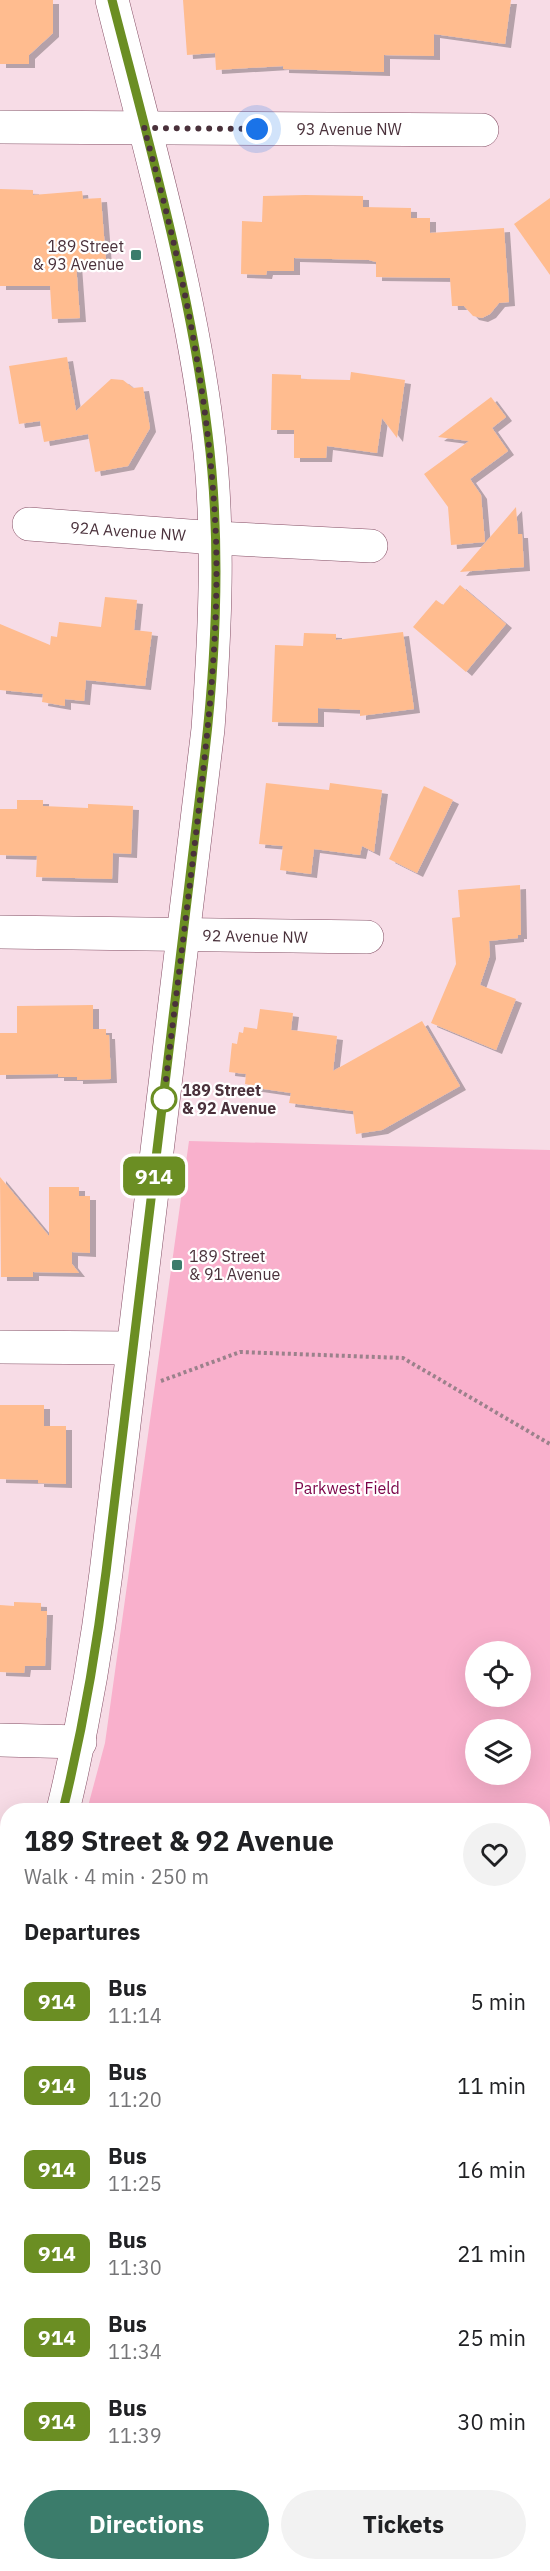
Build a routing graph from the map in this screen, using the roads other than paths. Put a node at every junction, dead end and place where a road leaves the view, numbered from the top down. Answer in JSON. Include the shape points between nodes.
{"nodes":[{"id":1,"x":112,"y":0,"type":"edge"},
{"id":2,"x":0,"y":127,"type":"edge"},
{"id":3,"x":144,"y":128,"type":"junction"},
{"id":4,"x":482,"y":130,"type":"dead end"},
{"id":5,"x":29,"y":524,"type":"dead end"},
{"id":6,"x":216,"y":538,"type":"junction"},
{"id":7,"x":371,"y":546,"type":"dead end"},
{"id":8,"x":0,"y":932,"type":"edge"},
{"id":9,"x":184,"y":934,"type":"junction"},
{"id":10,"x":367,"y":938,"type":"dead end"},
{"id":11,"x":0,"y":1347,"type":"edge"},
{"id":12,"x":133,"y":1348,"type":"junction"},
{"id":13,"x":0,"y":1740,"type":"edge"},
{"id":14,"x":80,"y":1742,"type":"junction"},
{"id":15,"x":65,"y":1803,"type":"edge"}],
"edges":[{"from":1,"to":3,"type":"street"},
{"from":2,"to":3,"type":"street","name":"93 Avenue NW"},
{"from":3,"to":4,"type":"street","name":"93 Avenue NW"},
{"from":3,"to":6,"type":"street","via":[[185,293],[208,435]]},
{"from":5,"to":6,"type":"street","name":"92A Avenue NW"},
{"from":6,"to":7,"type":"street","name":"92A Avenue NW"},
{"from":6,"to":9,"type":"street","via":[[209,718]]},
{"from":8,"to":9,"type":"street","name":"92 Avenue NW"},
{"from":9,"to":10,"type":"street","name":"92 Avenue NW"},
{"from":9,"to":12,"type":"street"},
{"from":11,"to":12,"type":"street"},
{"from":12,"to":14,"type":"street","via":[[95,1660]]},
{"from":13,"to":14,"type":"street"},
{"from":14,"to":15,"type":"street"}]}
